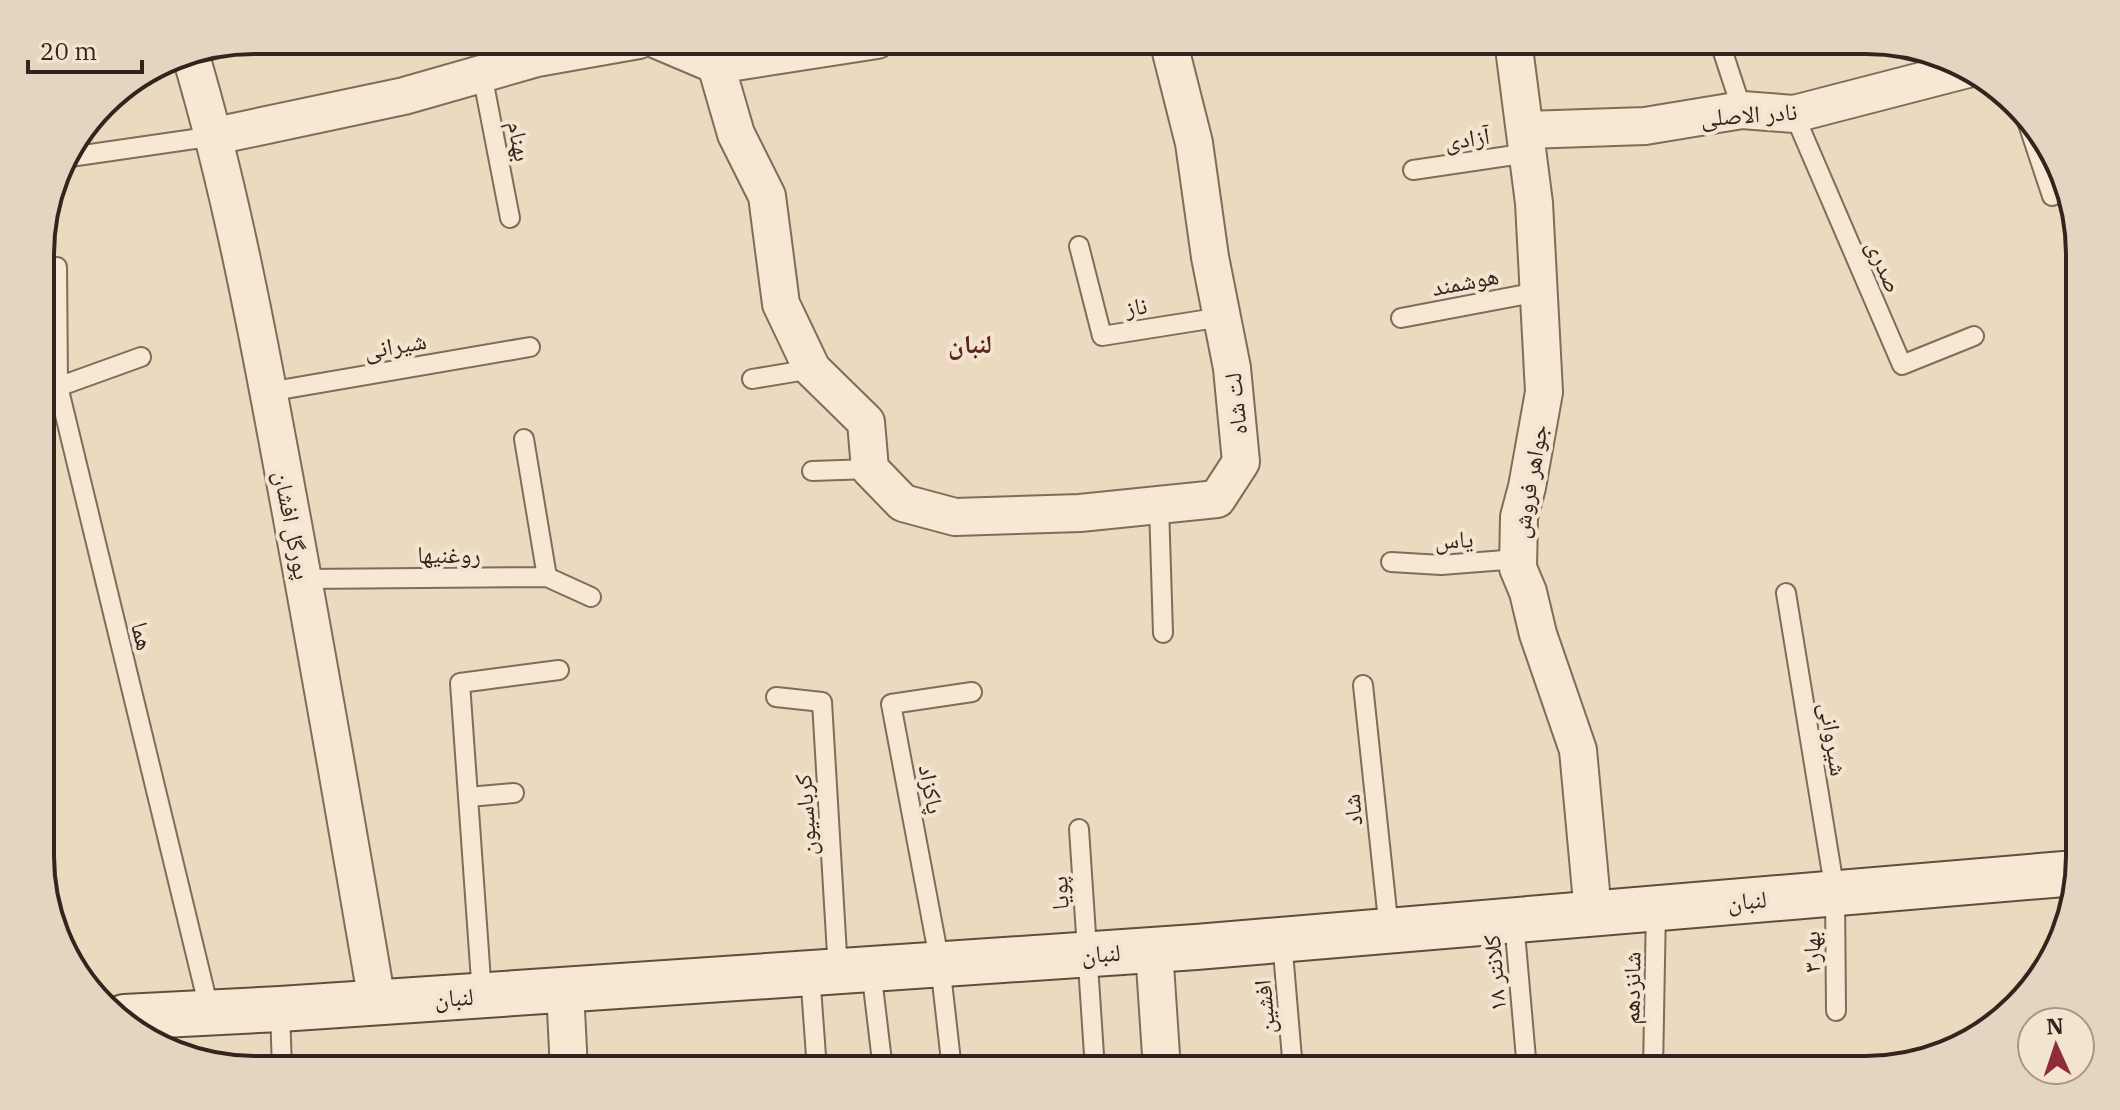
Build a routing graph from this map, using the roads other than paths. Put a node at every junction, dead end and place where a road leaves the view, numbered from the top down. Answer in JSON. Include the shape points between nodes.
{"nodes":[{"id":1,"x":560,"y":54,"type":"edge"},
{"id":2,"x":690,"y":54,"type":"edge"},
{"id":3,"x":787,"y":54,"type":"edge"},
{"id":4,"x":1172,"y":54,"type":"edge"},
{"id":5,"x":1515,"y":54,"type":"edge"},
{"id":6,"x":1724,"y":54,"type":"edge"},
{"id":7,"x":193,"y":64,"type":"edge"},
{"id":8,"x":716,"y":65,"type":"junction"},
{"id":9,"x":482,"y":74,"type":"junction"},
{"id":10,"x":1950,"y":74,"type":"edge"},
{"id":11,"x":1742,"y":110,"type":"junction"},
{"id":12,"x":1794,"y":114,"type":"junction"},
{"id":13,"x":215,"y":136,"type":"junction"},
{"id":14,"x":1527,"y":141,"type":"junction"},
{"id":15,"x":2037,"y":151,"type":"edge"},
{"id":16,"x":80,"y":156,"type":"edge"},
{"id":17,"x":1413,"y":170,"type":"dead end"},
{"id":18,"x":2052,"y":196,"type":"dead end"},
{"id":19,"x":510,"y":218,"type":"dead end"},
{"id":20,"x":1079,"y":246,"type":"dead end"},
{"id":21,"x":57,"y":267,"type":"dead end"},
{"id":22,"x":1538,"y":292,"type":"junction"},
{"id":23,"x":54,"y":313,"type":"edge"},
{"id":24,"x":1222,"y":317,"type":"junction"},
{"id":25,"x":1401,"y":318,"type":"dead end"},
{"id":26,"x":1974,"y":336,"type":"dead end"},
{"id":27,"x":530,"y":347,"type":"dead end"},
{"id":28,"x":141,"y":357,"type":"dead end"},
{"id":29,"x":812,"y":369,"type":"junction"},
{"id":30,"x":752,"y":379,"type":"dead end"},
{"id":31,"x":54,"y":388,"type":"edge"},
{"id":32,"x":268,"y":392,"type":"junction"},
{"id":33,"x":54,"y":409,"type":"edge"},
{"id":34,"x":524,"y":439,"type":"dead end"},
{"id":35,"x":870,"y":469,"type":"junction"},
{"id":36,"x":812,"y":471,"type":"dead end"},
{"id":37,"x":1159,"y":506,"type":"junction"},
{"id":38,"x":1518,"y":559,"type":"junction"},
{"id":39,"x":1391,"y":562,"type":"dead end"},
{"id":40,"x":547,"y":577,"type":"junction"},
{"id":41,"x":304,"y":579,"type":"junction"},
{"id":42,"x":1786,"y":593,"type":"dead end"},
{"id":43,"x":591,"y":597,"type":"dead end"},
{"id":44,"x":1163,"y":633,"type":"dead end"},
{"id":45,"x":559,"y":670,"type":"dead end"},
{"id":46,"x":1363,"y":685,"type":"dead end"},
{"id":47,"x":972,"y":692,"type":"dead end"},
{"id":48,"x":776,"y":697,"type":"dead end"},
{"id":49,"x":514,"y":793,"type":"dead end"},
{"id":50,"x":468,"y":797,"type":"junction"},
{"id":51,"x":1079,"y":829,"type":"dead end"},
{"id":52,"x":2065,"y":874,"type":"edge"},
{"id":53,"x":1835,"y":892,"type":"junction"},
{"id":54,"x":1656,"y":908,"type":"junction"},
{"id":55,"x":1593,"y":913,"type":"junction"},
{"id":56,"x":1514,"y":920,"type":"junction"},
{"id":57,"x":1389,"y":930,"type":"junction"},
{"id":58,"x":1282,"y":940,"type":"junction"},
{"id":59,"x":1154,"y":950,"type":"junction"},
{"id":60,"x":1086,"y":954,"type":"junction"},
{"id":61,"x":940,"y":964,"type":"junction"},
{"id":62,"x":840,"y":971,"type":"junction"},
{"id":63,"x":565,"y":990,"type":"junction"},
{"id":64,"x":482,"y":995,"type":"junction"},
{"id":65,"x":377,"y":1002,"type":"junction"},
{"id":66,"x":280,"y":1009,"type":"junction"},
{"id":67,"x":1836,"y":1011,"type":"dead end"},
{"id":68,"x":210,"y":1013,"type":"junction"},
{"id":69,"x":136,"y":1016,"type":"edge"},
{"id":70,"x":282,"y":1056,"type":"edge"},
{"id":71,"x":568,"y":1056,"type":"edge"},
{"id":72,"x":820,"y":1056,"type":"edge"},
{"id":73,"x":877,"y":1056,"type":"edge"},
{"id":74,"x":950,"y":1056,"type":"edge"},
{"id":75,"x":1094,"y":1056,"type":"edge"},
{"id":76,"x":1161,"y":1056,"type":"edge"},
{"id":77,"x":1292,"y":1056,"type":"edge"},
{"id":78,"x":1526,"y":1056,"type":"edge"},
{"id":79,"x":1653,"y":1056,"type":"edge"}],
"edges":[{"from":1,"to":9,"type":"street"},
{"from":2,"to":8,"type":"street"},
{"from":3,"to":8,"type":"street"},
{"from":4,"to":24,"type":"street","name":"لت شاه","via":[[1194,143]]},
{"from":5,"to":14,"type":"street","name":"جواهر فروش"},
{"from":6,"to":11,"type":"lane"},
{"from":7,"to":13,"type":"street","name":"پورگل افشان"},
{"from":8,"to":29,"type":"street","via":[[736,134],[767,196],[781,304]]},
{"from":9,"to":13,"type":"street"},
{"from":9,"to":19,"type":"lane","name":"بهنام"},
{"from":10,"to":12,"type":"street","name":"نادر الاصلی"},
{"from":11,"to":12,"type":"street","name":"نادر الاصلی"},
{"from":11,"to":14,"type":"street","name":"نادر الاصلی"},
{"from":12,"to":26,"type":"lane","name":"صدری","via":[[1902,365]]},
{"from":13,"to":16,"type":"lane"},
{"from":13,"to":32,"type":"street","name":"پورگل افشان"},
{"from":14,"to":17,"type":"lane","name":"آزادی"},
{"from":14,"to":22,"type":"street","name":"جواهر فروش"},
{"from":15,"to":18,"type":"lane"},
{"from":20,"to":24,"type":"lane","name":"ناز","via":[[1102,336]]},
{"from":21,"to":23,"type":"lane","name":"هما"},
{"from":22,"to":25,"type":"lane","name":"هوشمند"},
{"from":22,"to":38,"type":"street","name":"جواهر فروش","via":[[1544,392],[1519,517]]},
{"from":24,"to":37,"type":"street","name":"لت شاه","via":[[1241,462],[1217,499]]},
{"from":27,"to":32,"type":"lane","name":"شیرانی"},
{"from":28,"to":31,"type":"lane"},
{"from":29,"to":30,"type":"lane"},
{"from":29,"to":35,"type":"street","via":[[866,422]]},
{"from":32,"to":41,"type":"street","name":"پورگل افشان"},
{"from":33,"to":68,"type":"lane","name":"هما"},
{"from":34,"to":40,"type":"lane"},
{"from":35,"to":36,"type":"lane"},
{"from":35,"to":37,"type":"street","name":"لت شاه","via":[[903,503],[955,517]]},
{"from":37,"to":44,"type":"lane"},
{"from":38,"to":39,"type":"lane","name":"یاس","via":[[1441,565]]},
{"from":38,"to":55,"type":"street","name":"جواهر فروش","via":[[1578,750]]},
{"from":40,"to":41,"type":"lane","name":"روغنیها"},
{"from":40,"to":43,"type":"lane","name":"روغنیها"},
{"from":41,"to":65,"type":"street","name":"پورگل افشان"},
{"from":42,"to":53,"type":"lane","name":"شیروانی"},
{"from":45,"to":50,"type":"lane","via":[[460,683]]},
{"from":46,"to":57,"type":"lane","name":"شاد"},
{"from":47,"to":61,"type":"lane","name":"پاکزاد","via":[[891,704]]},
{"from":48,"to":62,"type":"lane","name":"کرباسیون","via":[[822,702]]},
{"from":49,"to":50,"type":"lane"},
{"from":50,"to":64,"type":"lane"},
{"from":51,"to":60,"type":"lane","name":"پویا"},
{"from":52,"to":53,"type":"main road","name":"لنبان"},
{"from":53,"to":54,"type":"main road","name":"لنبان"},
{"from":53,"to":67,"type":"lane","name":"بهار۳"},
{"from":54,"to":55,"type":"main road","name":"لنبان"},
{"from":54,"to":79,"type":"lane","name":"شانزدهم"},
{"from":55,"to":56,"type":"main road","name":"لنبان"},
{"from":56,"to":57,"type":"main road","name":"لنبان"},
{"from":56,"to":78,"type":"lane","name":"کلانتر ۱۸"},
{"from":57,"to":58,"type":"main road","name":"لنبان"},
{"from":58,"to":59,"type":"main road","name":"لنبان"},
{"from":58,"to":77,"type":"lane","name":"افشین"},
{"from":59,"to":60,"type":"main road","name":"لنبان"},
{"from":59,"to":76,"type":"street"},
{"from":60,"to":61,"type":"main road","name":"لنبان"},
{"from":60,"to":75,"type":"lane","name":"پویا"},
{"from":61,"to":62,"type":"main road","name":"لنبان"},
{"from":61,"to":74,"type":"lane"},
{"from":62,"to":63,"type":"main road","name":"لنبان"},
{"from":62,"to":72,"type":"lane"},
{"from":62,"to":73,"type":"lane"},
{"from":63,"to":64,"type":"main road","name":"لنبان"},
{"from":63,"to":71,"type":"street"},
{"from":64,"to":65,"type":"main road","name":"لنبان"},
{"from":65,"to":66,"type":"main road","name":"لنبان"},
{"from":66,"to":68,"type":"main road","name":"لنبان"},
{"from":66,"to":70,"type":"lane"},
{"from":68,"to":69,"type":"main road","name":"لنبان"}]}
